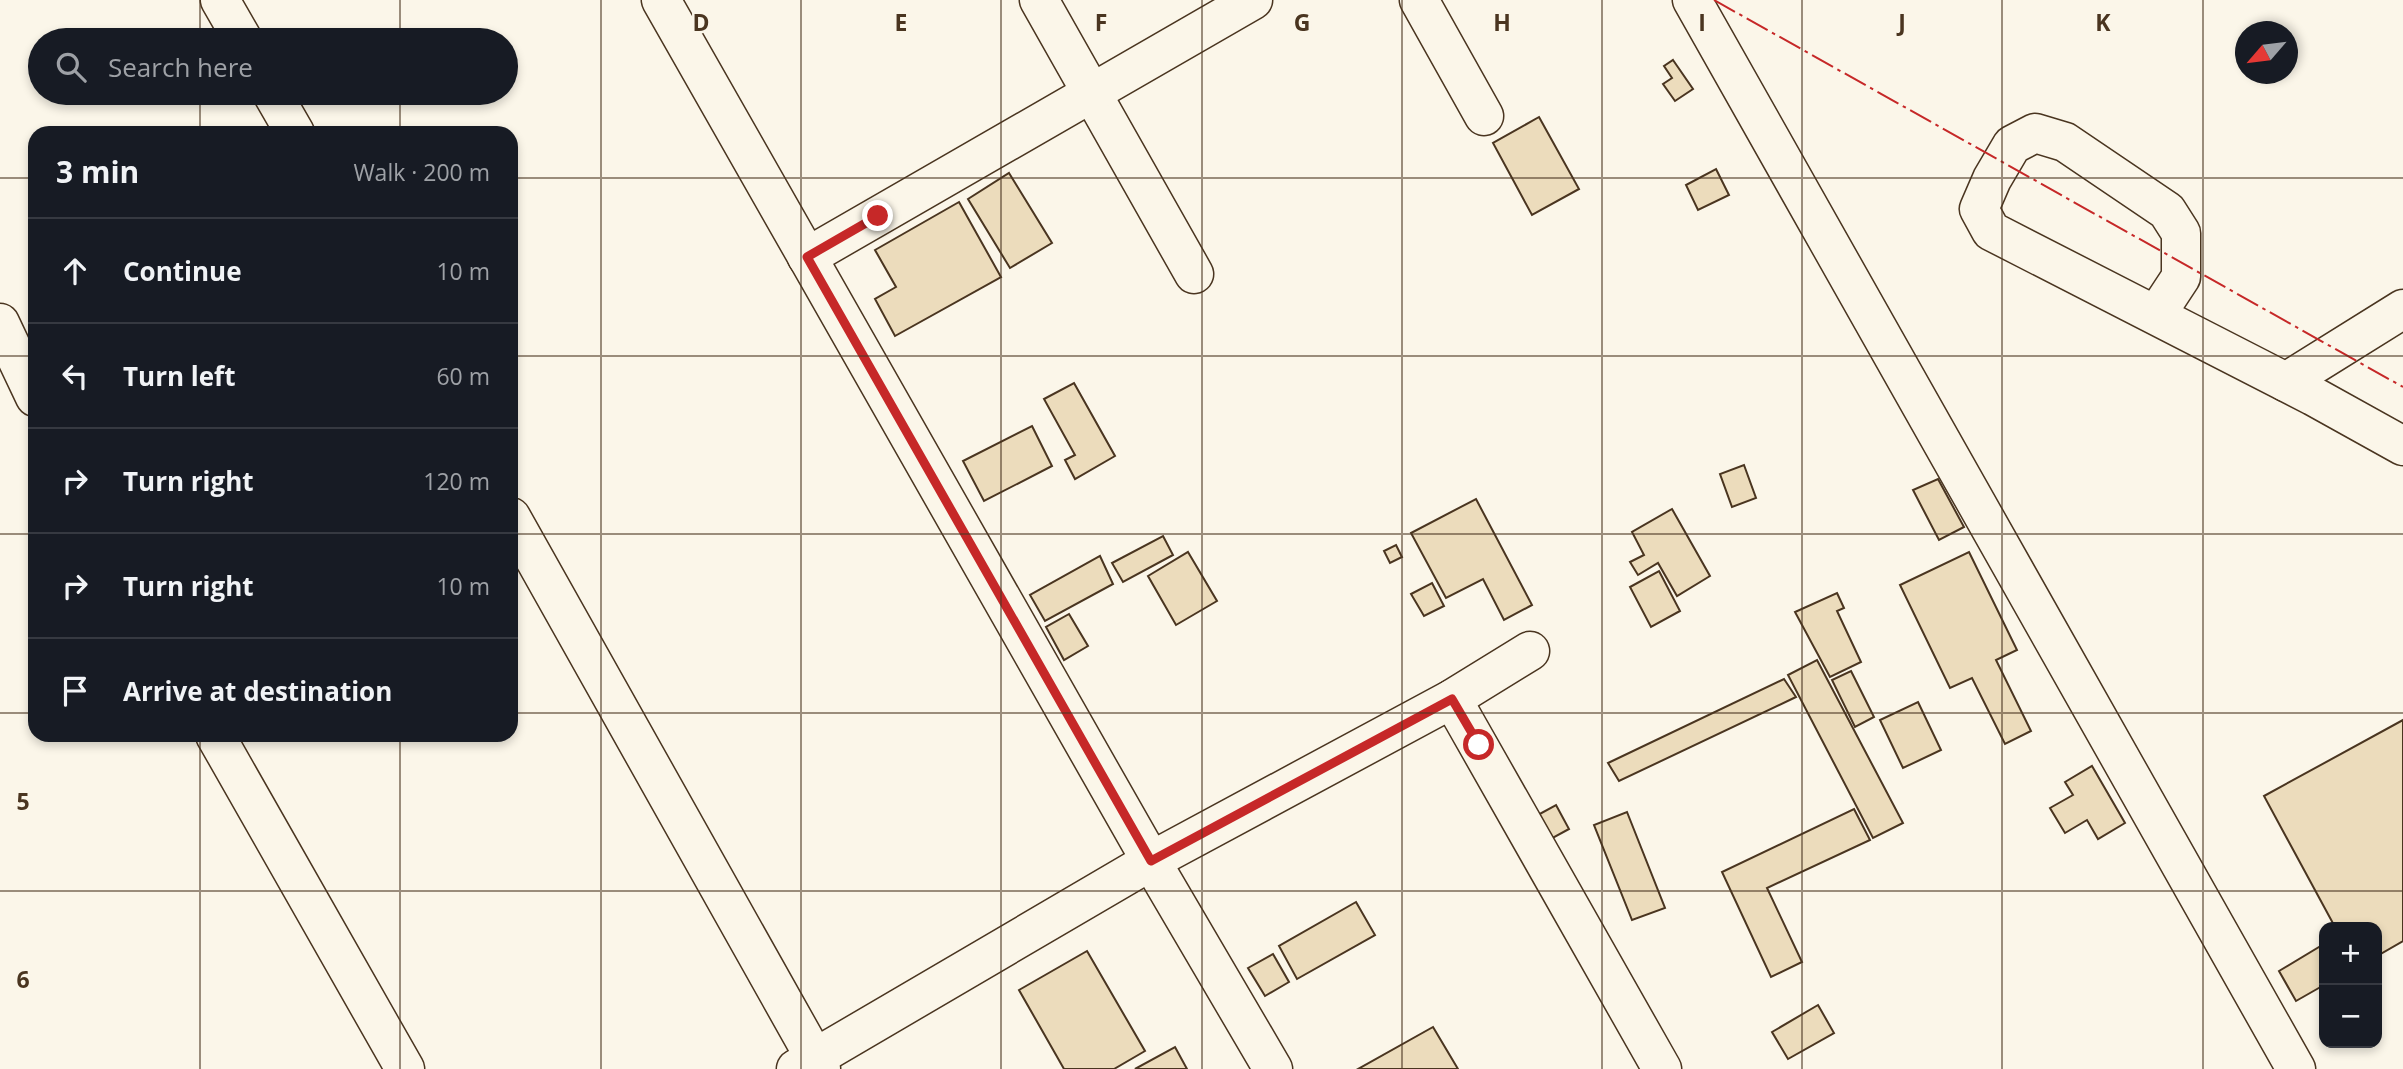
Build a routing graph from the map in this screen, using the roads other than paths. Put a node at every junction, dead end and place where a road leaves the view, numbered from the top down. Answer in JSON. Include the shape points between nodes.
{"nodes":[{"id":1,"x":220,"y":0,"type":"edge"},
{"id":2,"x":661,"y":0,"type":"edge"},
{"id":3,"x":1039,"y":0,"type":"edge"},
{"id":4,"x":1253,"y":0,"type":"edge"},
{"id":5,"x":1419,"y":0,"type":"edge"},
{"id":6,"x":1692,"y":0,"type":"edge"},
{"id":7,"x":236,"y":28,"type":"edge"},
{"id":8,"x":1091,"y":91,"type":"junction"},
{"id":9,"x":279,"y":105,"type":"edge"},
{"id":10,"x":1484,"y":116,"type":"dead end"},
{"id":11,"x":291,"y":126,"type":"edge"},
{"id":12,"x":807,"y":257,"type":"junction"},
{"id":13,"x":1194,"y":274,"type":"dead end"},
{"id":14,"x":2155,"y":315,"type":"junction"},
{"id":15,"x":0,"y":323,"type":"edge"},
{"id":16,"x":2394,"y":324,"type":"edge"},
{"id":17,"x":28,"y":382,"type":"edge"},
{"id":18,"x":2286,"y":382,"type":"junction"},
{"id":19,"x":2403,"y":446,"type":"edge"},
{"id":20,"x":518,"y":530,"type":"edge"},
{"id":21,"x":1530,"y":651,"type":"dead end"},
{"id":22,"x":1452,"y":699,"type":"junction"},
{"id":23,"x":219,"y":742,"type":"edge"},
{"id":24,"x":1151,"y":861,"type":"junction"},
{"id":25,"x":811,"y":1066,"type":"edge"},
{"id":26,"x":405,"y":1069,"type":"edge"},
{"id":27,"x":1273,"y":1069,"type":"edge"},
{"id":28,"x":1662,"y":1069,"type":"edge"},
{"id":29,"x":2297,"y":1069,"type":"edge"}],
"edges":[{"from":1,"to":7,"type":"street"},
{"from":2,"to":12,"type":"street"},
{"from":3,"to":8,"type":"street"},
{"from":4,"to":8,"type":"street"},
{"from":5,"to":10,"type":"street"},
{"from":6,"to":29,"type":"street"},
{"from":8,"to":12,"type":"street"},
{"from":8,"to":13,"type":"street"},
{"from":9,"to":11,"type":"street"},
{"from":12,"to":24,"type":"street"},
{"from":14,"to":14,"type":"street","via":[[1991,231],[1979,209],[2012,145],[2035,133],[2065,142],[2167,211],[2181,233],[2181,277]]},
{"from":14,"to":18,"type":"street"},
{"from":15,"to":17,"type":"street"},
{"from":16,"to":18,"type":"street"},
{"from":18,"to":19,"type":"street"},
{"from":20,"to":25,"type":"street"},
{"from":21,"to":22,"type":"street"},
{"from":22,"to":24,"type":"street"},
{"from":22,"to":28,"type":"street"},
{"from":23,"to":26,"type":"street"},
{"from":24,"to":25,"type":"street"},
{"from":24,"to":27,"type":"street"}]}
